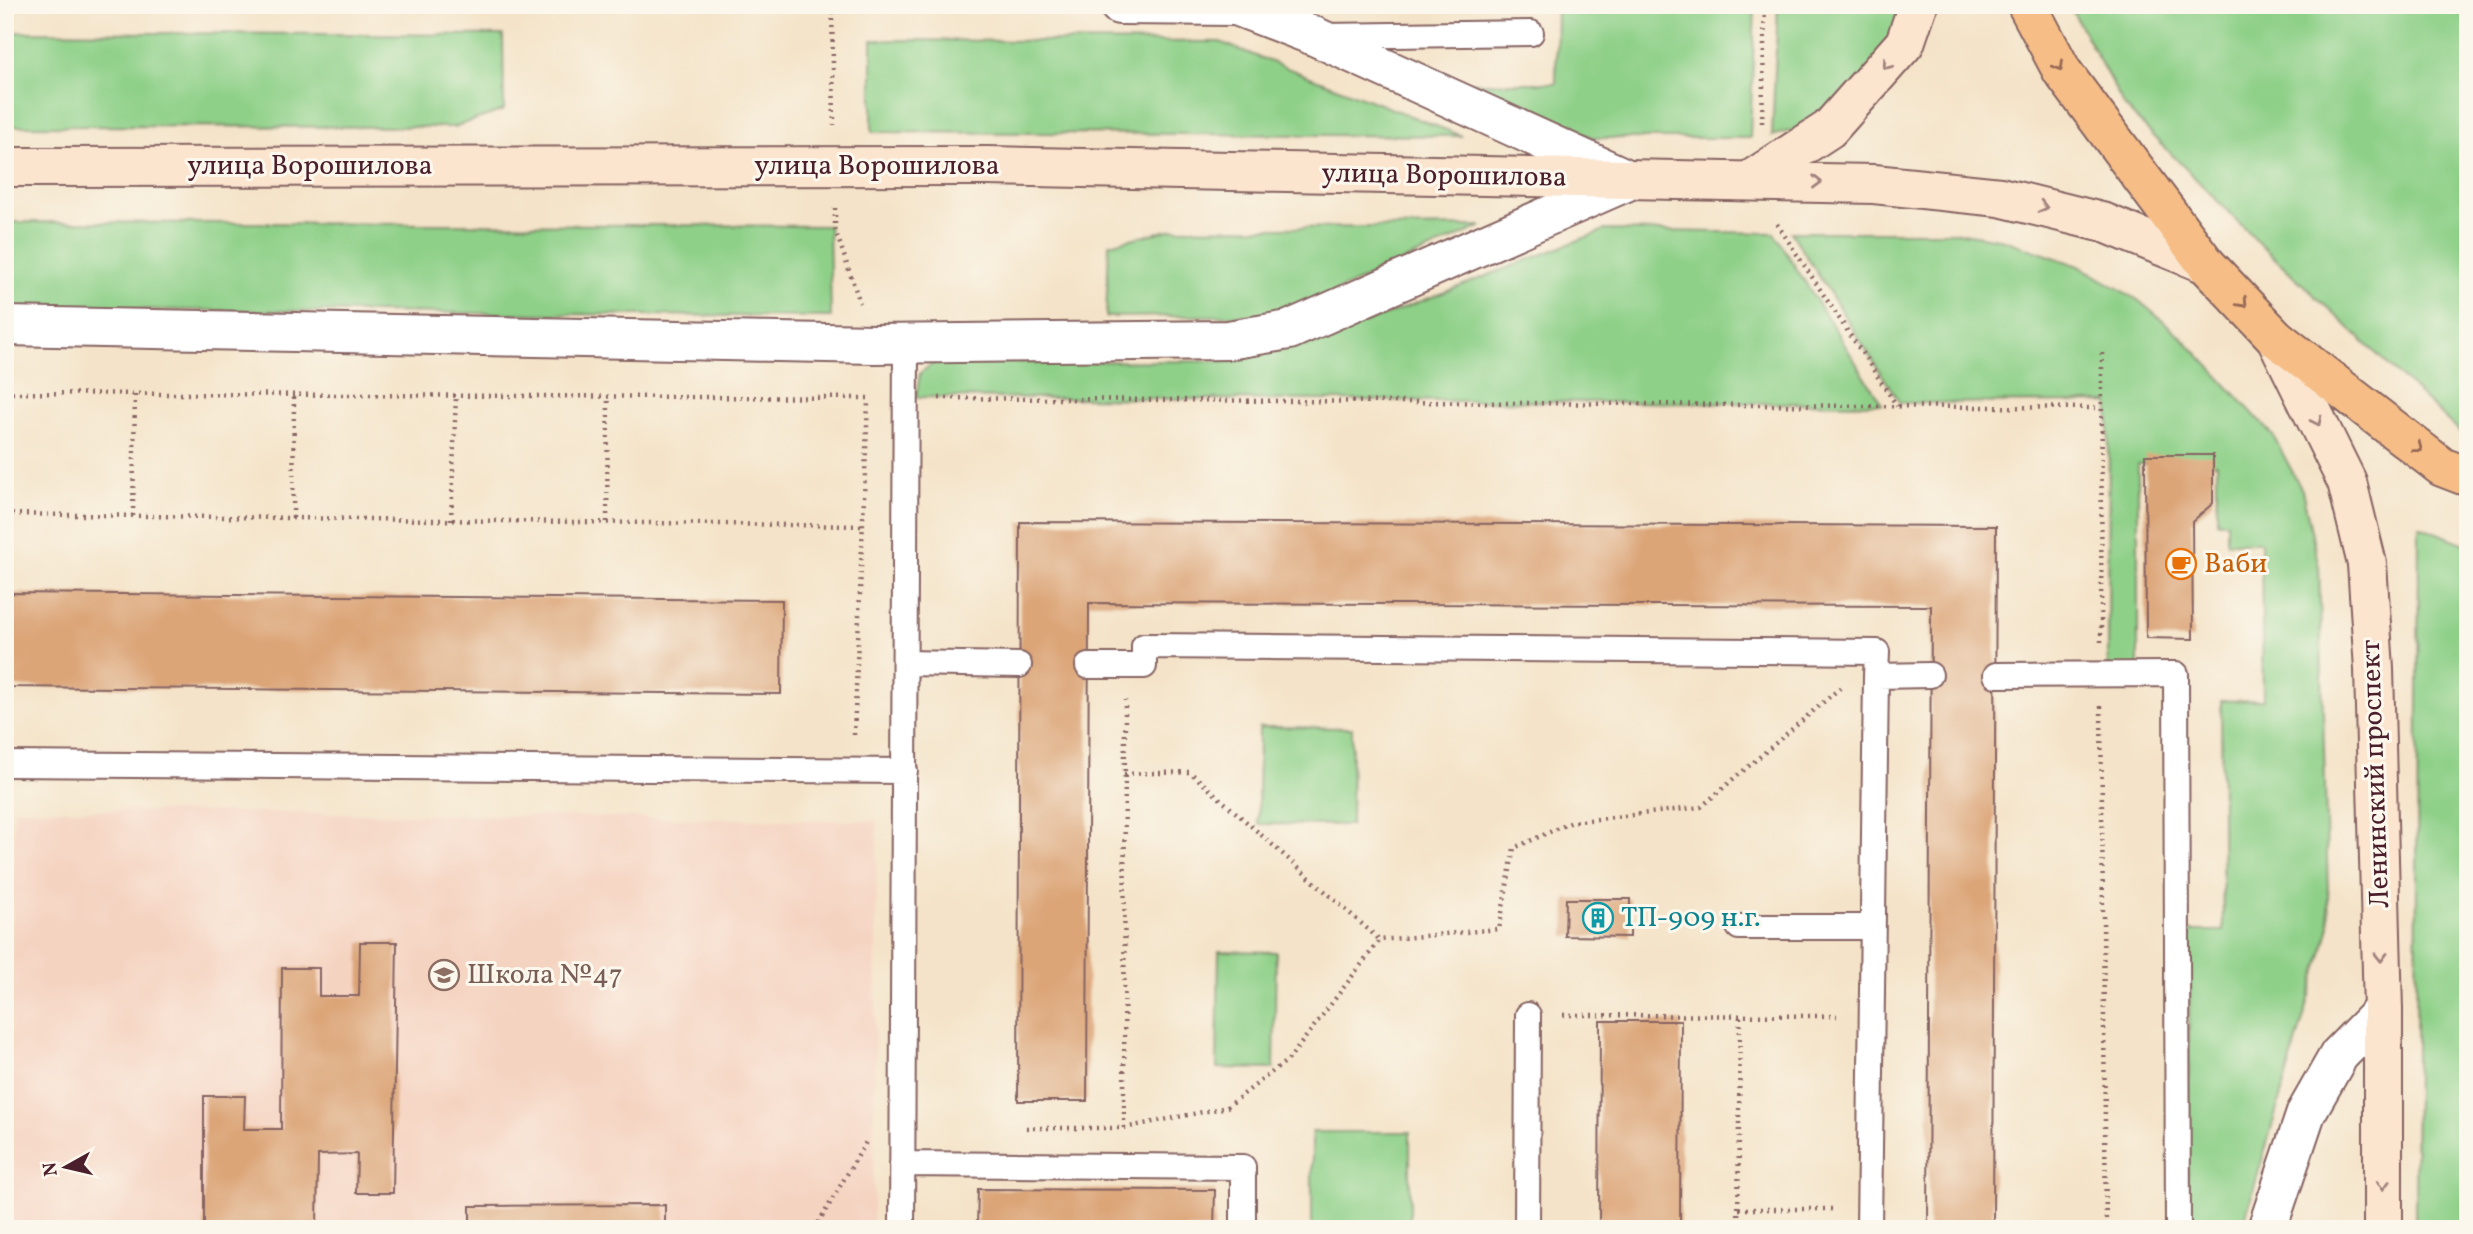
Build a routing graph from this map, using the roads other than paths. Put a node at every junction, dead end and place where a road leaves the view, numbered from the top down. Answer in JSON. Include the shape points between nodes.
{"nodes":[{"id":1,"x":1119,"y":5,"type":"edge"},
{"id":2,"x":1918,"y":5,"type":"edge"},
{"id":3,"x":2027,"y":5,"type":"edge"},
{"id":4,"x":1531,"y":33,"type":"dead end"},
{"id":5,"x":1314,"y":36,"type":"junction"},
{"id":6,"x":5,"y":167,"type":"edge"},
{"id":7,"x":1630,"y":180,"type":"junction"},
{"id":8,"x":1749,"y":181,"type":"junction"},
{"id":9,"x":2206,"y":264,"type":"junction"},
{"id":10,"x":5,"y":326,"type":"edge"},
{"id":11,"x":2276,"y":338,"type":"junction"},
{"id":12,"x":906,"y":344,"type":"junction"},
{"id":13,"x":2468,"y":477,"type":"edge"},
{"id":14,"x":905,"y":663,"type":"junction"},
{"id":15,"x":1019,"y":665,"type":"dead end"},
{"id":16,"x":1088,"y":666,"type":"dead end"},
{"id":17,"x":1996,"y":675,"type":"dead end"},
{"id":18,"x":1930,"y":676,"type":"dead end"},
{"id":19,"x":1876,"y":682,"type":"junction"},
{"id":20,"x":5,"y":764,"type":"edge"},
{"id":21,"x":905,"y":771,"type":"junction"},
{"id":22,"x":1740,"y":927,"type":"dead end"},
{"id":23,"x":1871,"y":927,"type":"junction"},
{"id":24,"x":2383,"y":1010,"type":"junction"},
{"id":25,"x":1528,"y":1015,"type":"dead end"},
{"id":26,"x":902,"y":1164,"type":"junction"},
{"id":27,"x":1869,"y":1219,"type":"edge"},
{"id":28,"x":902,"y":1229,"type":"edge"},
{"id":29,"x":1243,"y":1229,"type":"edge"},
{"id":30,"x":1527,"y":1229,"type":"edge"},
{"id":31,"x":2178,"y":1229,"type":"edge"},
{"id":32,"x":2267,"y":1229,"type":"edge"},
{"id":33,"x":2383,"y":1229,"type":"edge"}],
"edges":[{"from":1,"to":5,"type":"street","via":[[1236,6]]},
{"from":2,"to":8,"type":"main road","one_way":true,"via":[[1905,43],[1829,129]]},
{"from":3,"to":9,"type":"main road","one_way":true,"via":[[2062,71]]},
{"from":4,"to":5,"type":"lane"},
{"from":5,"to":7,"type":"street"},
{"from":6,"to":7,"type":"main road","name":"улица Ворошилова","via":[[987,166]]},
{"from":7,"to":8,"type":"main road","name":"улица Ворошилова"},
{"from":7,"to":12,"type":"street","via":[[1289,330],[1228,340]]},
{"from":8,"to":9,"type":"main road","name":"улица Ворошилова","one_way":true,"via":[[1874,184],[2000,197],[2105,223]]},
{"from":9,"to":11,"type":"main road","one_way":true},
{"from":10,"to":12,"type":"street"},
{"from":11,"to":13,"type":"main road","one_way":true,"via":[[2442,467]]},
{"from":11,"to":24,"type":"main road","name":"Ленинский проспект","one_way":true,"via":[[2347,482],[2367,564]]},
{"from":12,"to":14,"type":"lane"},
{"from":14,"to":15,"type":"lane"},
{"from":14,"to":21,"type":"lane"},
{"from":16,"to":19,"type":"lane","via":[[1144,666],[1144,646],[1877,652]]},
{"from":17,"to":31,"type":"lane","via":[[2176,674]]},
{"from":18,"to":19,"type":"lane"},
{"from":19,"to":23,"type":"lane"},
{"from":20,"to":21,"type":"lane"},
{"from":21,"to":26,"type":"lane"},
{"from":22,"to":23,"type":"lane"},
{"from":23,"to":27,"type":"lane"},
{"from":24,"to":32,"type":"street","via":[[2339,1055],[2306,1113]]},
{"from":24,"to":33,"type":"main road","name":"Ленинский проспект","one_way":true},
{"from":25,"to":30,"type":"lane"},
{"from":26,"to":28,"type":"lane"},
{"from":26,"to":29,"type":"lane","via":[[1243,1167]]}]}
